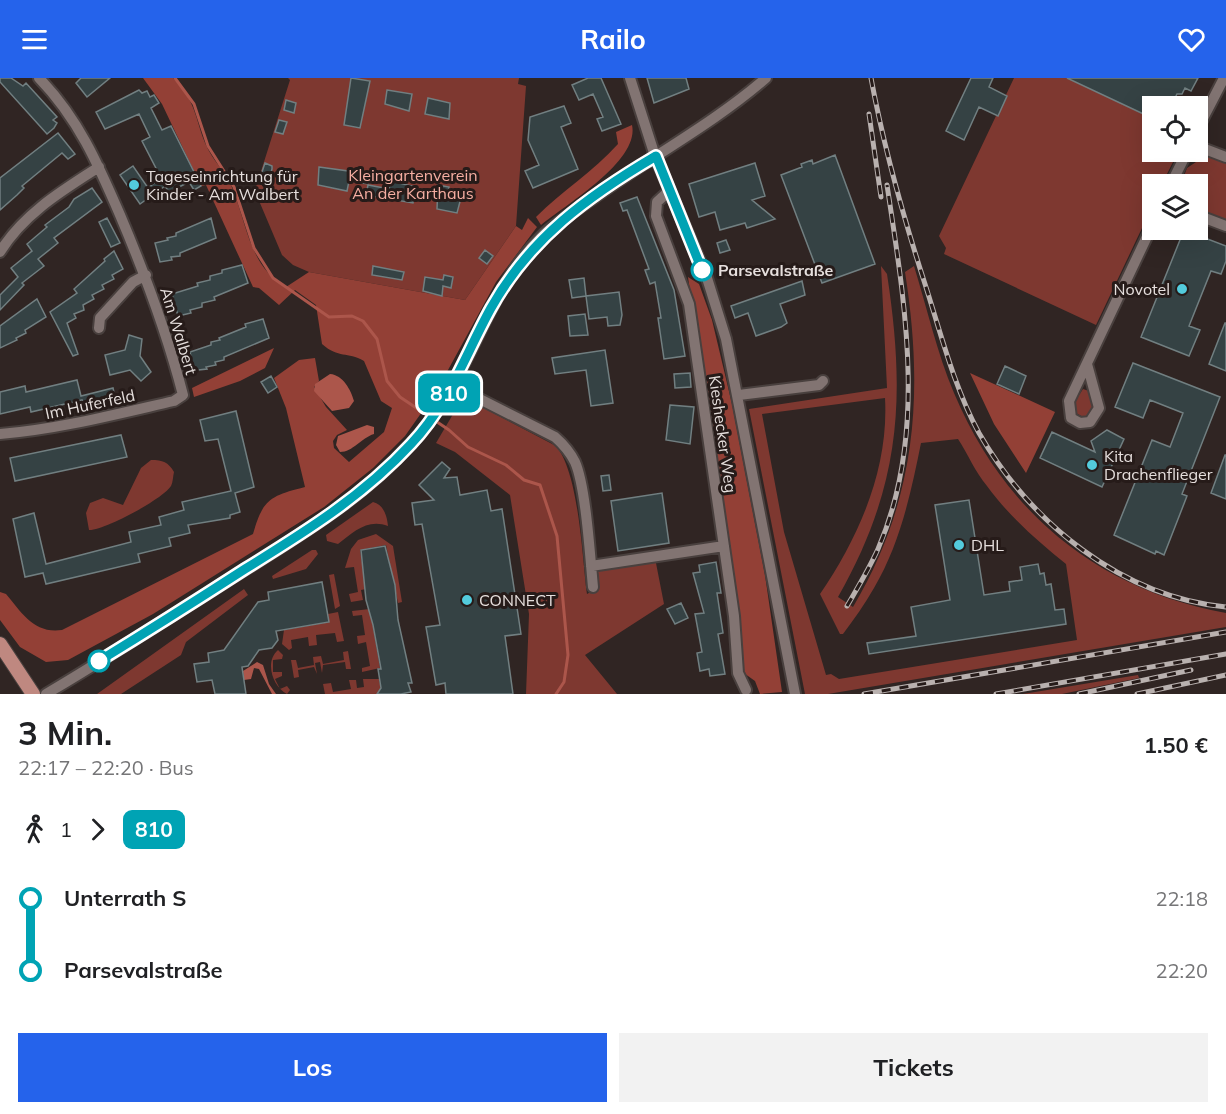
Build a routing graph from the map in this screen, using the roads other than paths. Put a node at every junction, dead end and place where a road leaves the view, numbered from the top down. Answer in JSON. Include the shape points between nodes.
{"nodes":[{"id":1,"x":39,"y":78,"type":"edge"},
{"id":2,"x":630,"y":78,"type":"edge"},
{"id":3,"x":766,"y":78,"type":"edge"},
{"id":4,"x":1224,"y":78,"type":"edge"},
{"id":5,"x":1208,"y":109,"type":"edge"},
{"id":6,"x":1208,"y":150,"type":"edge"},
{"id":7,"x":656,"y":156,"type":"junction"},
{"id":8,"x":1226,"y":157,"type":"edge"},
{"id":9,"x":99,"y":166,"type":"junction"},
{"id":10,"x":669,"y":191,"type":"junction"},
{"id":11,"x":1208,"y":219,"type":"edge"},
{"id":12,"x":1226,"y":226,"type":"edge"},
{"id":13,"x":1145,"y":240,"type":"edge"},
{"id":14,"x":0,"y":252,"type":"edge"},
{"id":15,"x":146,"y":275,"type":"junction"},
{"id":16,"x":99,"y":328,"type":"dead end"},
{"id":17,"x":1087,"y":364,"type":"junction"},
{"id":18,"x":823,"y":381,"type":"dead end"},
{"id":19,"x":454,"y":386,"type":"junction"},
{"id":20,"x":183,"y":395,"type":"joint"},
{"id":21,"x":739,"y":395,"type":"junction"},
{"id":22,"x":0,"y":434,"type":"edge"},
{"id":23,"x":724,"y":546,"type":"junction"},
{"id":24,"x":591,"y":566,"type":"junction"},
{"id":25,"x":593,"y":587,"type":"dead end"},
{"id":26,"x":0,"y":644,"type":"edge"},
{"id":27,"x":746,"y":690,"type":"dead end"},
{"id":28,"x":795,"y":692,"type":"edge"},
{"id":29,"x":33,"y":694,"type":"edge"},
{"id":30,"x":46,"y":694,"type":"edge"}],
"edges":[{"from":1,"to":9,"type":"street","name":"Am Walbert","via":[[81,129]]},
{"from":2,"to":7,"type":"street","name":"Kieshecker Weg"},
{"from":3,"to":7,"type":"street","via":[[722,114]]},
{"from":4,"to":5,"type":"street"},
{"from":6,"to":8,"type":"street"},
{"from":7,"to":10,"type":"street","name":"Kieshecker Weg"},
{"from":7,"to":19,"type":"street","via":[[562,219],[527,253],[491,308]]},
{"from":9,"to":14,"type":"street","via":[[27,218]]},
{"from":9,"to":15,"type":"street","name":"Am Walbert"},
{"from":10,"to":21,"type":"street","name":"Kieshecker Weg","via":[[707,278]]},
{"from":10,"to":23,"type":"street","name":"Kieshecker Weg","via":[[657,202],[656,216],[688,304]]},
{"from":11,"to":12,"type":"street"},
{"from":13,"to":17,"type":"street"},
{"from":15,"to":16,"type":"street","name":"Am Walbert","via":[[133,282],[100,318]]},
{"from":15,"to":20,"type":"street","name":"Am Walbert"},
{"from":17,"to":17,"type":"street","via":[[1067,407],[1071,418],[1080,423],[1090,422],[1099,408]]},
{"from":18,"to":21,"type":"street","name":"Kieshecker Weg","via":[[819,385]]},
{"from":19,"to":24,"type":"street","via":[[555,437],[565,446],[576,464]]},
{"from":19,"to":30,"type":"street","via":[[424,429],[369,487],[339,510]]},
{"from":20,"to":22,"type":"street","name":"Im Huferfeld","via":[[174,401],[94,419]]},
{"from":21,"to":28,"type":"street","name":"Kieshecker Weg"},
{"from":23,"to":24,"type":"street"},
{"from":23,"to":27,"type":"street","name":"Kieshecker Weg","via":[[738,673]]},
{"from":24,"to":25,"type":"street"},
{"from":26,"to":29,"type":"main road"}]}
